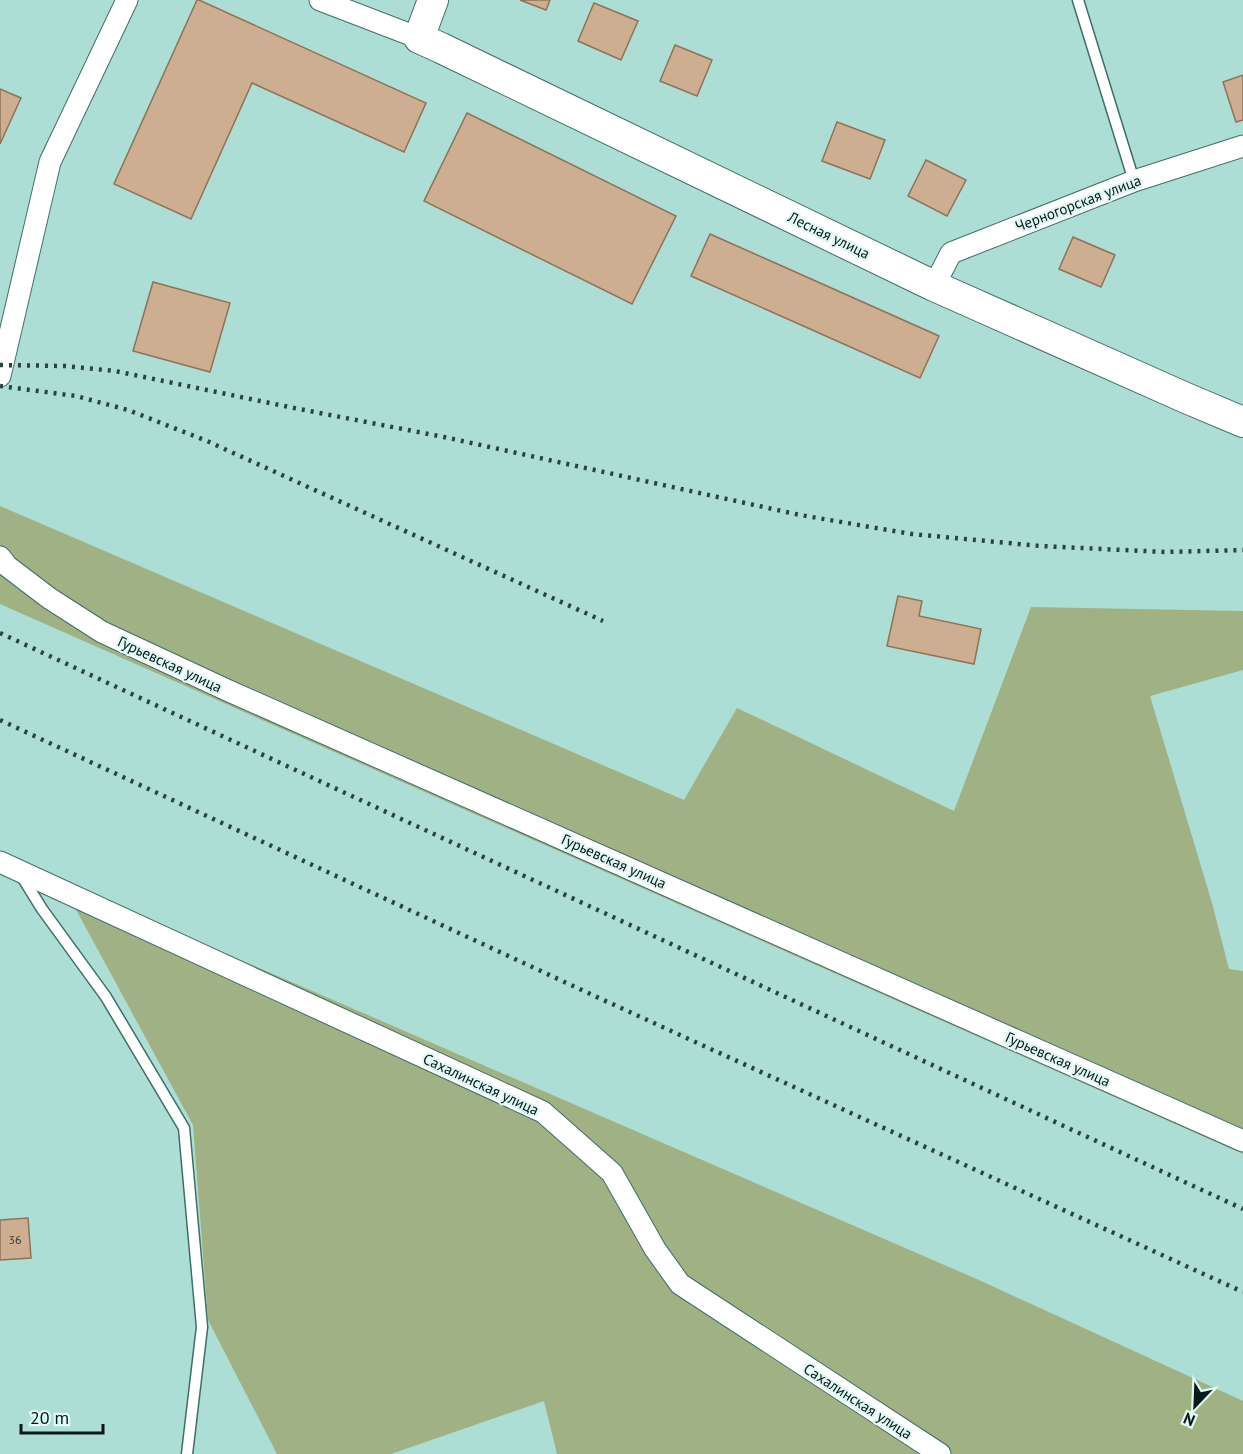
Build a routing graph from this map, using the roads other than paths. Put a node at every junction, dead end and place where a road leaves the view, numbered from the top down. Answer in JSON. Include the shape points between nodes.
{"nodes":[{"id":1,"x":127,"y":0,"type":"edge"},
{"id":2,"x":320,"y":0,"type":"edge"},
{"id":3,"x":433,"y":0,"type":"edge"},
{"id":4,"x":1078,"y":0,"type":"edge"},
{"id":5,"x":419,"y":38,"type":"junction"},
{"id":6,"x":1243,"y":146,"type":"edge"},
{"id":7,"x":1134,"y":181,"type":"junction"},
{"id":8,"x":934,"y":286,"type":"junction"},
{"id":9,"x":0,"y":376,"type":"edge"},
{"id":10,"x":1243,"y":422,"type":"edge"},
{"id":11,"x":0,"y":557,"type":"edge"},
{"id":12,"x":9,"y":866,"type":"edge"},
{"id":13,"x":1243,"y":1141,"type":"edge"},
{"id":14,"x":187,"y":1454,"type":"edge"},
{"id":15,"x":940,"y":1454,"type":"edge"}],
"edges":[{"from":1,"to":9,"type":"street","via":[[50,162]]},
{"from":2,"to":5,"type":"street"},
{"from":3,"to":5,"type":"main road"},
{"from":4,"to":7,"type":"lane"},
{"from":5,"to":8,"type":"main road","name":"Лесная улица"},
{"from":6,"to":7,"type":"street","name":"Черногорская улица"},
{"from":7,"to":8,"type":"street","name":"Черногорская улица","via":[[951,253]]},
{"from":8,"to":10,"type":"main road","name":"Лесная улица"},
{"from":11,"to":13,"type":"street","name":"Гурьевская улица","via":[[49,598],[102,632]]},
{"from":12,"to":14,"type":"lane","via":[[106,997],[184,1128],[202,1327]]},
{"from":12,"to":15,"type":"street","name":"Сахалинская улица","via":[[543,1112],[612,1173],[655,1249],[680,1284]]}]}
